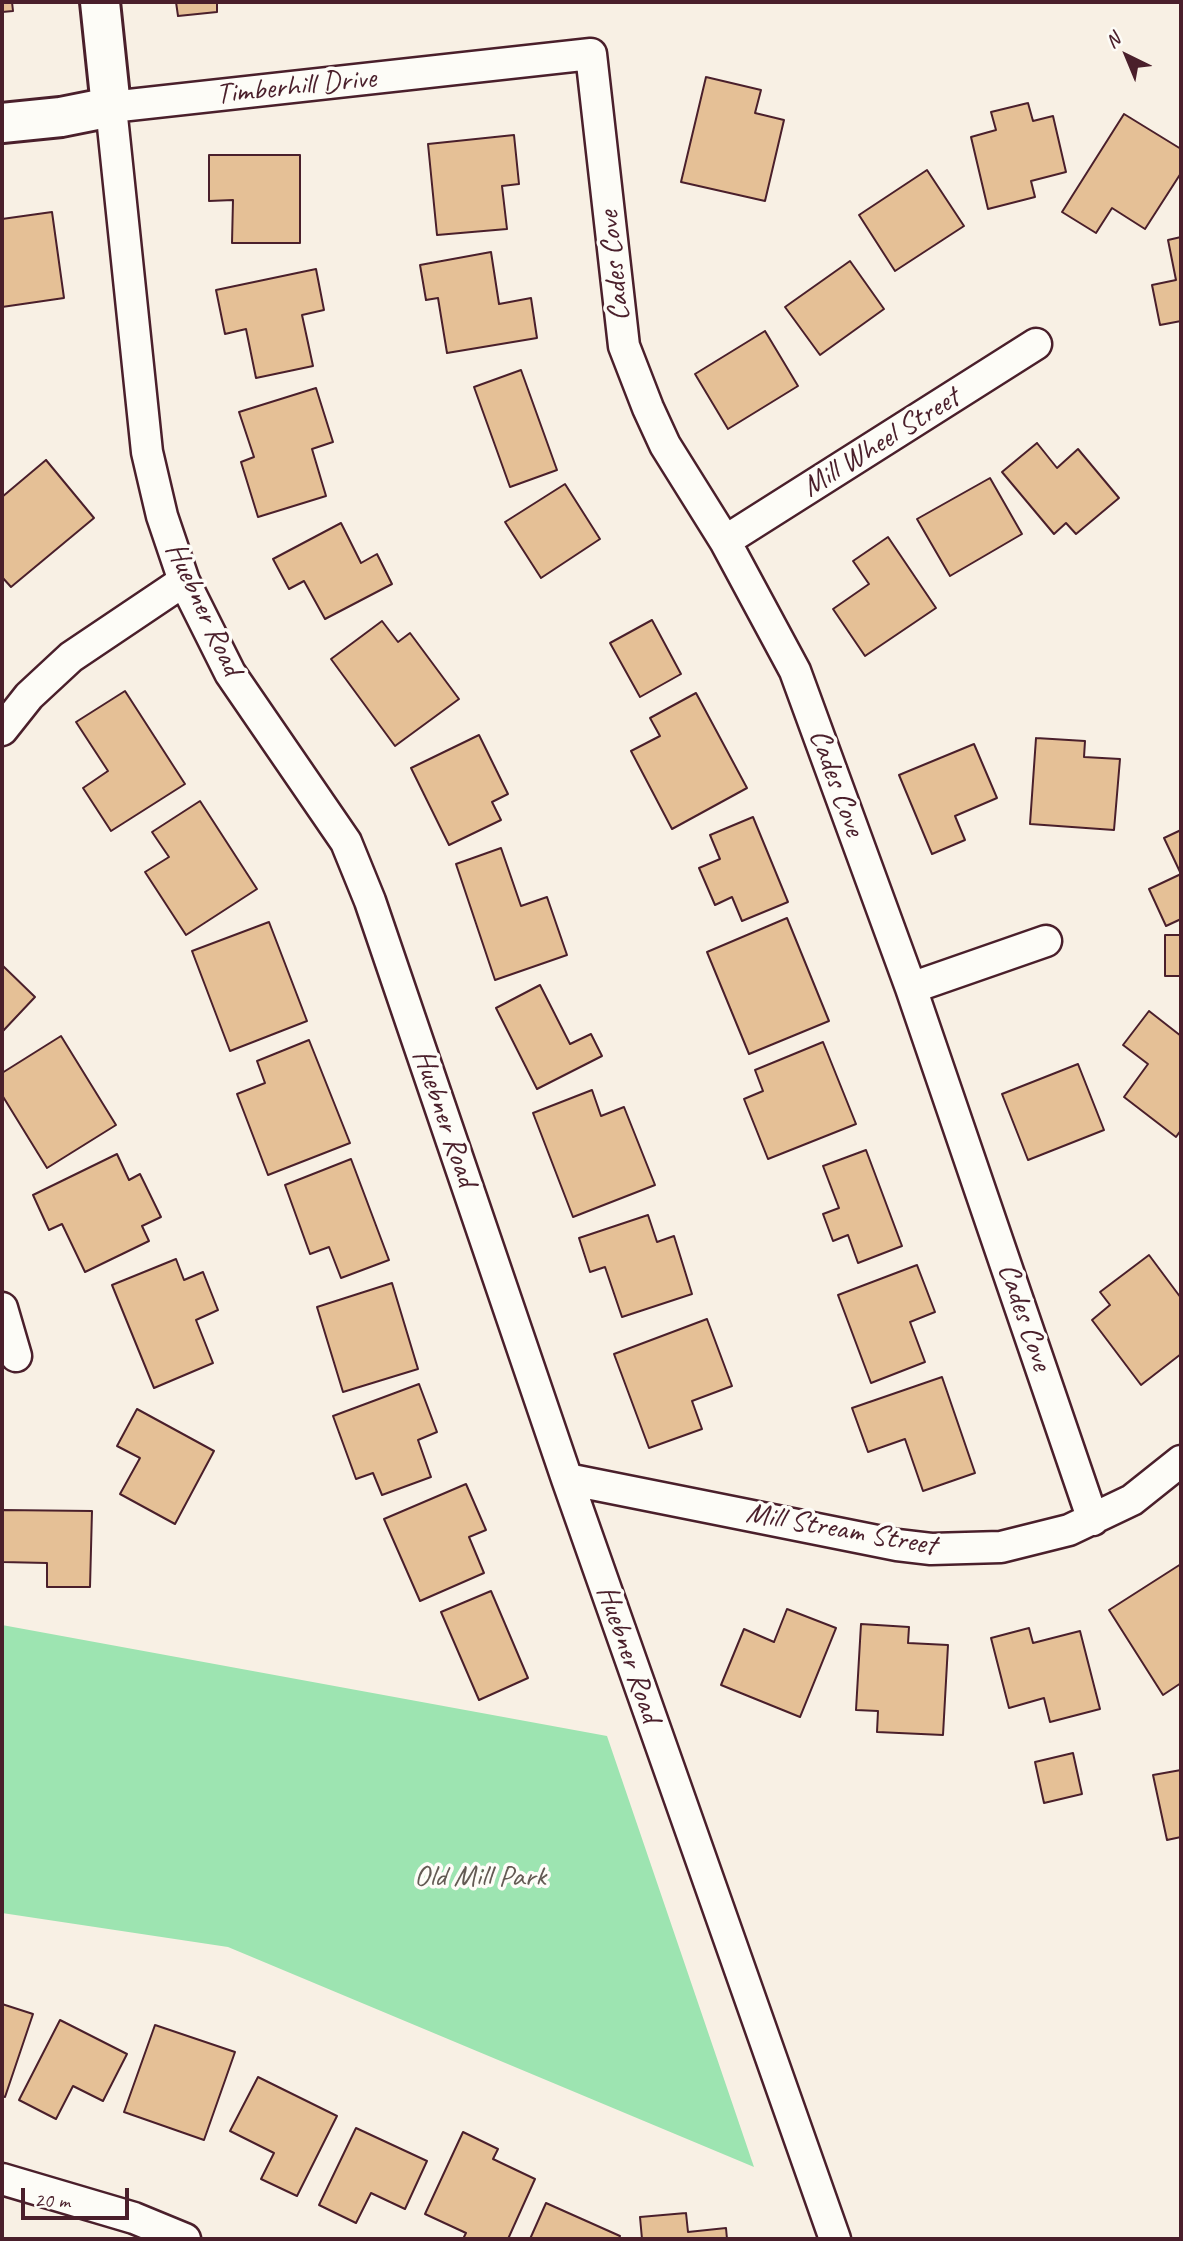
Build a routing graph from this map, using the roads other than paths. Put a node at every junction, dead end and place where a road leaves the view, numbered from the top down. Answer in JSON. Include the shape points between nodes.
{"nodes":[{"id":1,"x":100,"y":2,"type":"edge"},
{"id":2,"x":591,"y":54,"type":"joint"},
{"id":3,"x":111,"y":107,"type":"junction"},
{"id":4,"x":2,"y":123,"type":"edge"},
{"id":5,"x":1036,"y":344,"type":"dead end"},
{"id":6,"x":725,"y":541,"type":"junction"},
{"id":7,"x":184,"y":580,"type":"junction"},
{"id":8,"x":2,"y":730,"type":"edge"},
{"id":9,"x":1046,"y":941,"type":"dead end"},
{"id":10,"x":911,"y":988,"type":"junction"},
{"id":11,"x":2,"y":1308,"type":"edge"},
{"id":12,"x":16,"y":1356,"type":"dead end"},
{"id":13,"x":1181,"y":1461,"type":"edge"},
{"id":14,"x":567,"y":1479,"type":"junction"},
{"id":15,"x":1093,"y":1520,"type":"junction"},
{"id":16,"x":2,"y":2179,"type":"edge"},
{"id":17,"x":185,"y":2239,"type":"edge"},
{"id":18,"x":835,"y":2239,"type":"edge"}],
"edges":[{"from":1,"to":3,"type":"street","name":"Huebner Road"},
{"from":2,"to":3,"type":"street","name":"Timberhill Drive"},
{"from":2,"to":6,"type":"street","name":"Cades Cove","via":[[624,346],[665,445]]},
{"from":3,"to":4,"type":"street","name":"Timberhill Drive"},
{"from":3,"to":7,"type":"street","name":"Huebner Road","via":[[147,452]]},
{"from":5,"to":6,"type":"street","name":"Mill Wheel Street"},
{"from":6,"to":10,"type":"street","name":"Cades Cove","via":[[795,671]]},
{"from":7,"to":8,"type":"street","via":[[71,657],[29,696]]},
{"from":7,"to":14,"type":"street","name":"Huebner Road","via":[[230,673],[345,842],[370,901]]},
{"from":9,"to":10,"type":"street"},
{"from":10,"to":15,"type":"street","name":"Cades Cove"},
{"from":11,"to":12,"type":"street"},
{"from":13,"to":15,"type":"street","name":"Mill Stream Street","via":[[1132,1500]]},
{"from":14,"to":15,"type":"street","name":"Mill Stream Street","via":[[932,1549],[1001,1547]]},
{"from":14,"to":18,"type":"street","name":"Huebner Road"},
{"from":16,"to":17,"type":"street","via":[[134,2218]]}]}
